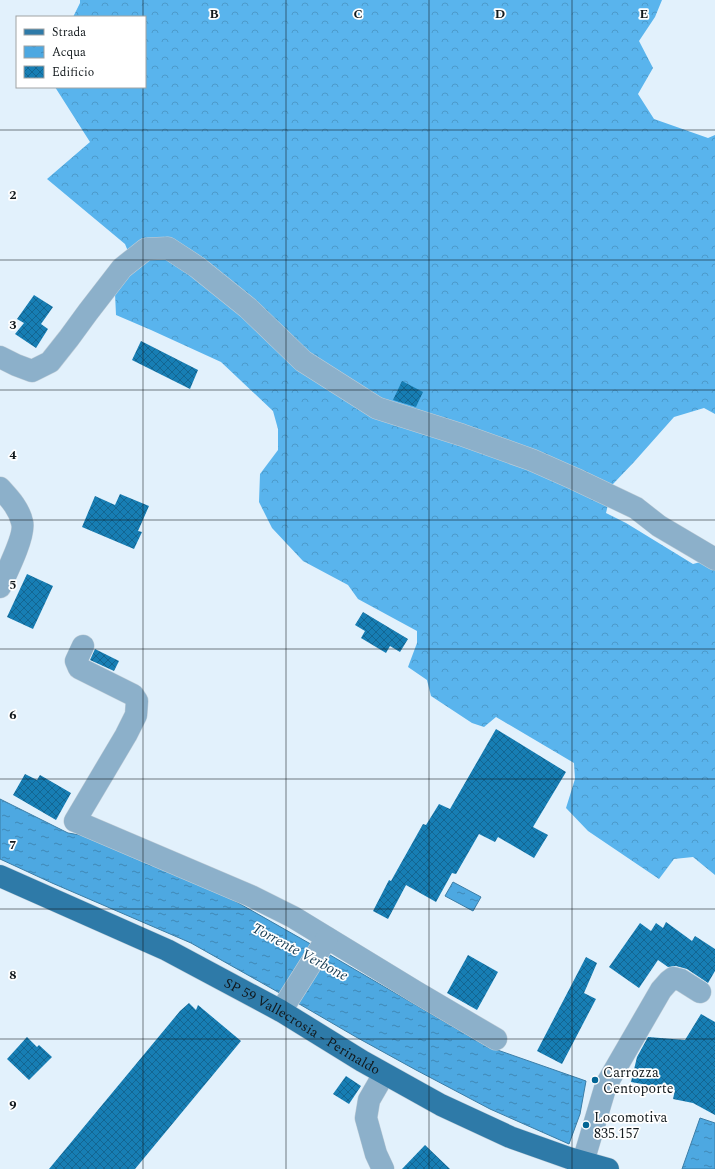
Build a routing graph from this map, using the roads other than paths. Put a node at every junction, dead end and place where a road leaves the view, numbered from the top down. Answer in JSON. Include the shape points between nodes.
{"nodes":[{"id":1,"x":0,"y":357,"type":"edge"},
{"id":2,"x":0,"y":488,"type":"edge"},
{"id":3,"x":715,"y":559,"type":"edge"},
{"id":4,"x":0,"y":587,"type":"edge"},
{"id":5,"x":83,"y":646,"type":"dead end"},
{"id":6,"x":0,"y":876,"type":"edge"},
{"id":7,"x":325,"y":941,"type":"junction"},
{"id":8,"x":700,"y":992,"type":"dead end"},
{"id":9,"x":283,"y":1007,"type":"junction"},
{"id":10,"x":496,"y":1039,"type":"dead end"},
{"id":11,"x":384,"y":1074,"type":"junction"},
{"id":12,"x":584,"y":1162,"type":"junction"},
{"id":13,"x":383,"y":1169,"type":"edge"},
{"id":14,"x":608,"y":1169,"type":"edge"}],
"edges":[{"from":1,"to":3,"type":"street","via":[[32,371],[50,362],[122,268],[146,249],[168,248],[197,267],[248,308],[303,361],[377,408],[462,435],[546,466],[636,508],[659,526]]},
{"from":2,"to":4,"type":"street","via":[[16,507],[23,523],[19,544]]},
{"from":5,"to":7,"type":"street","via":[[76,661],[79,668],[133,695],[137,702],[136,715],[126,735],[75,821],[251,896],[293,917]]},
{"from":6,"to":9,"type":"main road","name":"SP 59 Vallecrosia - Perinaldo","via":[[167,950]]},
{"from":7,"to":9,"type":"street"},
{"from":7,"to":10,"type":"street"},
{"from":8,"to":12,"type":"street","via":[[674,978],[661,990],[606,1085]]},
{"from":9,"to":11,"type":"main road","name":"SP 59 Vallecrosia - Perinaldo"},
{"from":11,"to":12,"type":"main road","name":"SP 59 Vallecrosia - Perinaldo","via":[[441,1105],[510,1137]]},
{"from":11,"to":13,"type":"street","via":[[369,1100],[366,1118]]},
{"from":12,"to":14,"type":"main road","name":"SP 59 Vallecrosia - Perinaldo"}]}
